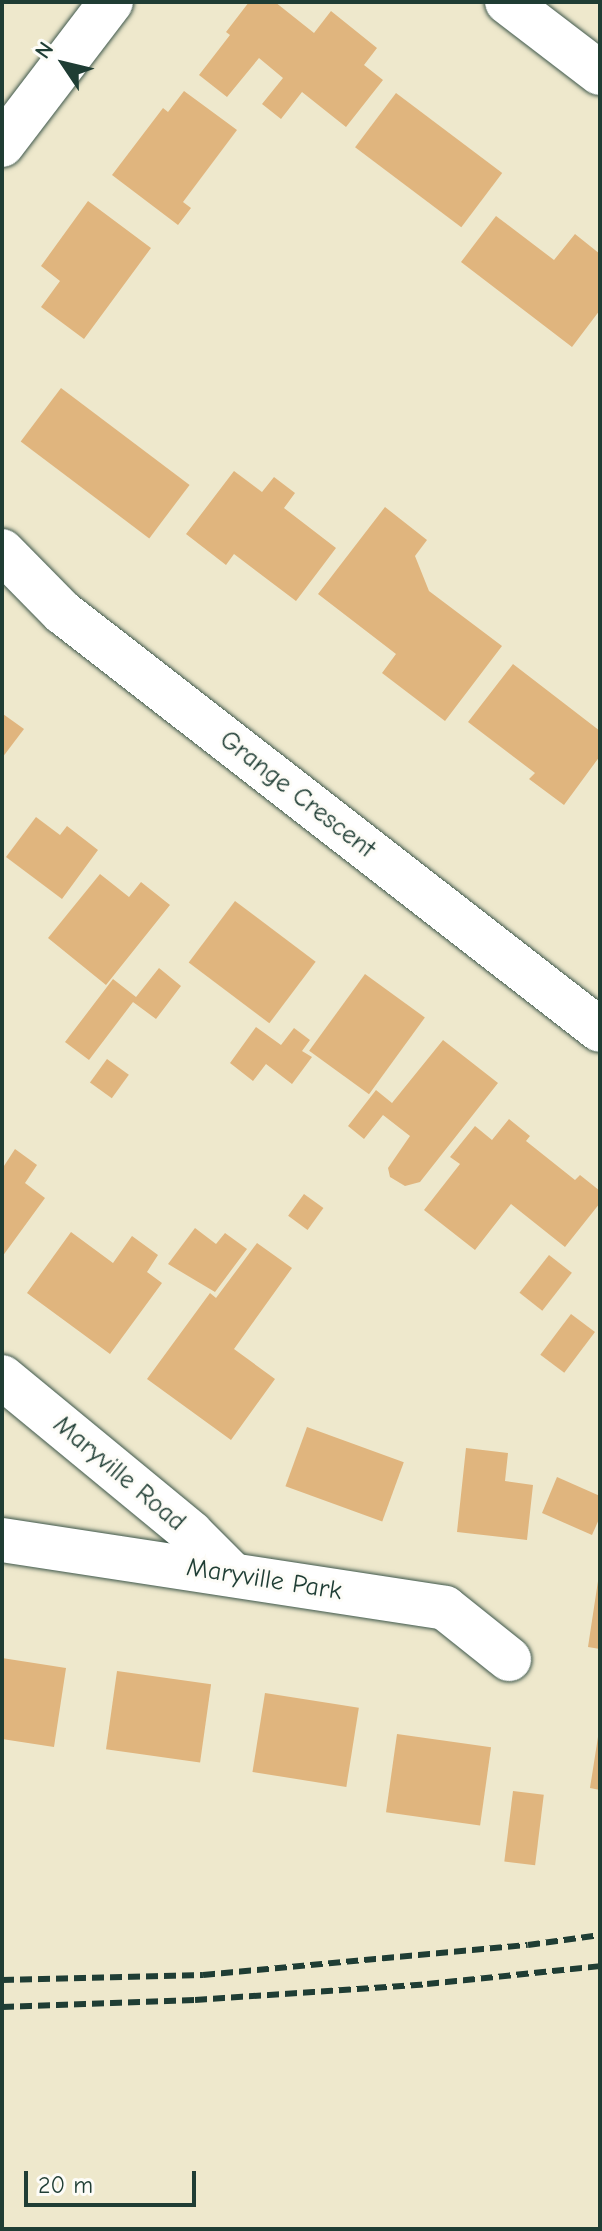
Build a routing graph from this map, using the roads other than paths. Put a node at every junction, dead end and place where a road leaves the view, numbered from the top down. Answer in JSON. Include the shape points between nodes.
{"nodes":[{"id":1,"x":111,"y":2,"type":"edge"},
{"id":2,"x":507,"y":2,"type":"edge"},
{"id":3,"x":600,"y":73,"type":"edge"},
{"id":4,"x":2,"y":145,"type":"edge"},
{"id":5,"x":2,"y":551,"type":"edge"},
{"id":6,"x":600,"y":1030,"type":"edge"},
{"id":7,"x":2,"y":1377,"type":"edge"},
{"id":8,"x":2,"y":1540,"type":"edge"},
{"id":9,"x":233,"y":1575,"type":"junction"},
{"id":10,"x":509,"y":1659,"type":"dead end"}],
"edges":[{"from":1,"to":4,"type":"street"},
{"from":2,"to":3,"type":"street"},
{"from":5,"to":6,"type":"street","name":"Grange Crescent","via":[[62,612]]},
{"from":7,"to":9,"type":"street","name":"Maryville Road","via":[[191,1533]]},
{"from":8,"to":9,"type":"street","name":"Maryville Park"},
{"from":9,"to":10,"type":"street","name":"Maryville Park","via":[[445,1608]]}]}
